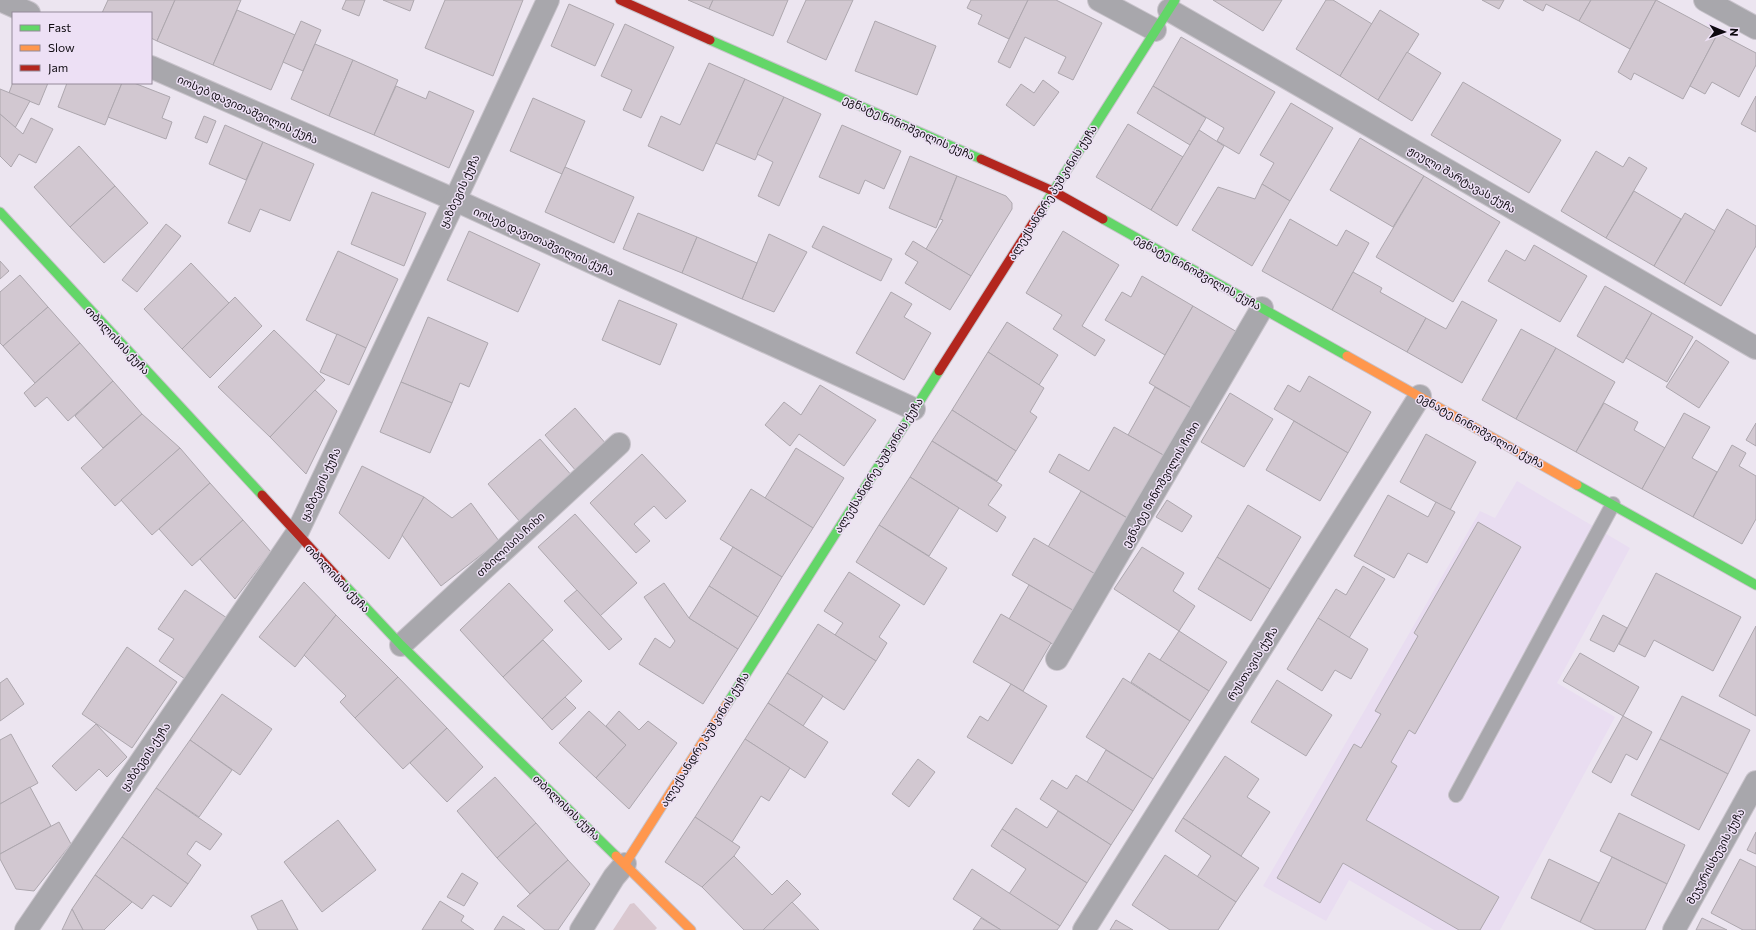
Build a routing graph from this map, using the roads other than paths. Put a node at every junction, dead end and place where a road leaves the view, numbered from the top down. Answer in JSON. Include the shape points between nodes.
{"nodes":[{"id":1,"x":0,"y":0,"type":"edge"},
{"id":2,"x":548,"y":0,"type":"edge"},
{"id":3,"x":620,"y":0,"type":"edge"},
{"id":4,"x":1098,"y":0,"type":"edge"},
{"id":5,"x":1705,"y":0,"type":"edge"},
{"id":6,"x":1172,"y":5,"type":"edge"},
{"id":7,"x":27,"y":12,"type":"edge"},
{"id":8,"x":1756,"y":28,"type":"edge"},
{"id":9,"x":1156,"y":30,"type":"junction"},
{"id":10,"x":152,"y":67,"type":"edge"},
{"id":11,"x":1053,"y":191,"type":"junction"},
{"id":12,"x":455,"y":200,"type":"junction"},
{"id":13,"x":0,"y":212,"type":"edge"},
{"id":14,"x":1262,"y":308,"type":"junction"},
{"id":15,"x":1756,"y":348,"type":"edge"},
{"id":16,"x":1420,"y":396,"type":"junction"},
{"id":17,"x":914,"y":409,"type":"junction"},
{"id":18,"x":619,"y":444,"type":"dead end"},
{"id":19,"x":1612,"y":504,"type":"junction"},
{"id":20,"x":297,"y":533,"type":"junction"},
{"id":21,"x":1756,"y":584,"type":"edge"},
{"id":22,"x":401,"y":645,"type":"junction"},
{"id":23,"x":1057,"y":659,"type":"dead end"},
{"id":24,"x":1756,"y":782,"type":"edge"},
{"id":25,"x":1456,"y":795,"type":"dead end"},
{"id":26,"x":625,"y":864,"type":"junction"},
{"id":27,"x":26,"y":930,"type":"edge"},
{"id":28,"x":581,"y":930,"type":"edge"},
{"id":29,"x":691,"y":930,"type":"edge"},
{"id":30,"x":1084,"y":930,"type":"edge"},
{"id":31,"x":1674,"y":930,"type":"edge"}],
"edges":[{"from":1,"to":7,"type":"street"},
{"from":2,"to":12,"type":"street","name":"ყაზბეგის ქუჩა"},
{"from":3,"to":11,"type":"main road","name":"ეგნატე ნინოშვილის ქუჩა"},
{"from":4,"to":9,"type":"street"},
{"from":5,"to":8,"type":"street"},
{"from":6,"to":9,"type":"main road","name":"ალექსანდრე პუშკინის ქუჩა"},
{"from":6,"to":15,"type":"street","name":"ჟიული შარტავას ქუჩა"},
{"from":9,"to":11,"type":"main road","name":"ალექსანდრე პუშკინის ქუჩა"},
{"from":10,"to":12,"type":"street","name":"იოსებ დავითაშვილის ქუჩა"},
{"from":11,"to":14,"type":"main road","name":"ეგნატე ნინოშვილის ქუჩა"},
{"from":11,"to":17,"type":"main road","name":"ალექსანდრე პუშკინის ქუჩა"},
{"from":12,"to":17,"type":"street","name":"იოსებ დავითაშვილის ქუჩა"},
{"from":12,"to":20,"type":"street","name":"ყაზბეგის ქუჩა"},
{"from":13,"to":20,"type":"main road","name":"თბილისის ქუჩა"},
{"from":14,"to":16,"type":"main road","name":"ეგნატე ნინოშვილის ქუჩა"},
{"from":14,"to":23,"type":"street","name":"ეგნატე ნინოშვილის ჩიხი"},
{"from":16,"to":19,"type":"main road","name":"ეგნატე ნინოშვილის ქუჩა"},
{"from":16,"to":30,"type":"street","name":"რუსთავის ქუჩა"},
{"from":17,"to":26,"type":"main road","name":"ალექსანდრე პუშკინის ქუჩა"},
{"from":18,"to":22,"type":"street","name":"თბილისის ჩიხი"},
{"from":19,"to":21,"type":"main road","name":"ეგნატე ნინოშვილის ქუჩა"},
{"from":19,"to":25,"type":"lane"},
{"from":20,"to":22,"type":"main road","name":"თბილისის ქუჩა"},
{"from":20,"to":27,"type":"street","name":"ყაზბეგის ქუჩა"},
{"from":22,"to":26,"type":"main road","name":"თბილისის ქუჩა"},
{"from":24,"to":31,"type":"street","name":"მეჯვრისხევის ქუჩა"},
{"from":26,"to":28,"type":"street","name":"ალექსანდრე პუშკინის ქუჩა"},
{"from":26,"to":29,"type":"main road","name":"თბილისის ქუჩა"}]}
